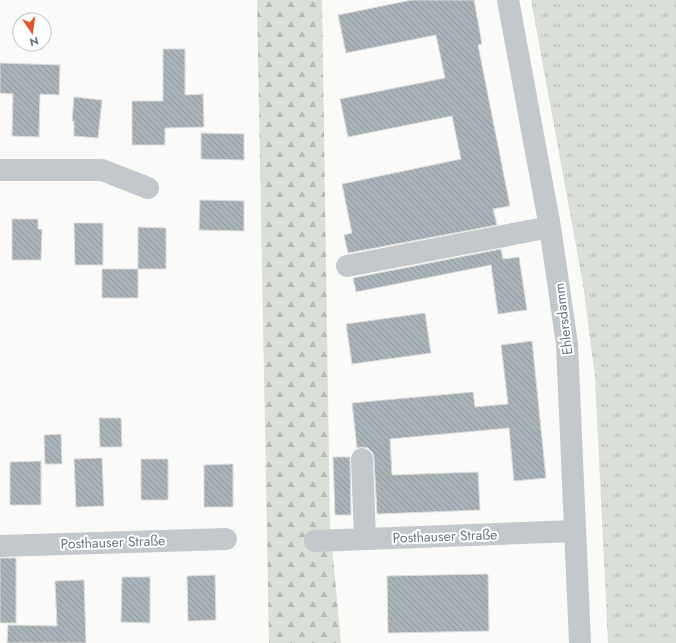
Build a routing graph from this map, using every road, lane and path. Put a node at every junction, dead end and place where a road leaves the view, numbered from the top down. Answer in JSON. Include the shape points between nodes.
{"nodes":[{"id":1,"x":508,"y":0,"type":"edge"},
{"id":2,"x":0,"y":170,"type":"edge"},
{"id":3,"x":148,"y":188,"type":"dead end"},
{"id":4,"x":550,"y":227,"type":"junction"},
{"id":5,"x":347,"y":266,"type":"dead end"},
{"id":6,"x":362,"y":459,"type":"dead end"},
{"id":7,"x":576,"y":531,"type":"junction"},
{"id":8,"x":226,"y":539,"type":"dead end"},
{"id":9,"x":365,"y":539,"type":"junction"},
{"id":10,"x":315,"y":541,"type":"dead end"},
{"id":11,"x":0,"y":546,"type":"edge"},
{"id":12,"x":580,"y":643,"type":"edge"}],
"edges":[{"from":1,"to":4,"type":"street","name":"Ehlersdamm"},
{"from":2,"to":3,"type":"street","via":[[102,170]]},
{"from":4,"to":5,"type":"street"},
{"from":4,"to":7,"type":"street","name":"Ehlersdamm","via":[[567,344]]},
{"from":6,"to":9,"type":"street"},
{"from":7,"to":9,"type":"street","name":"Posthauser Straße"},
{"from":7,"to":12,"type":"street","name":"Ehlersdamm"},
{"from":8,"to":11,"type":"street","name":"Posthauser Straße"},
{"from":9,"to":10,"type":"street","name":"Posthauser Straße"}]}
